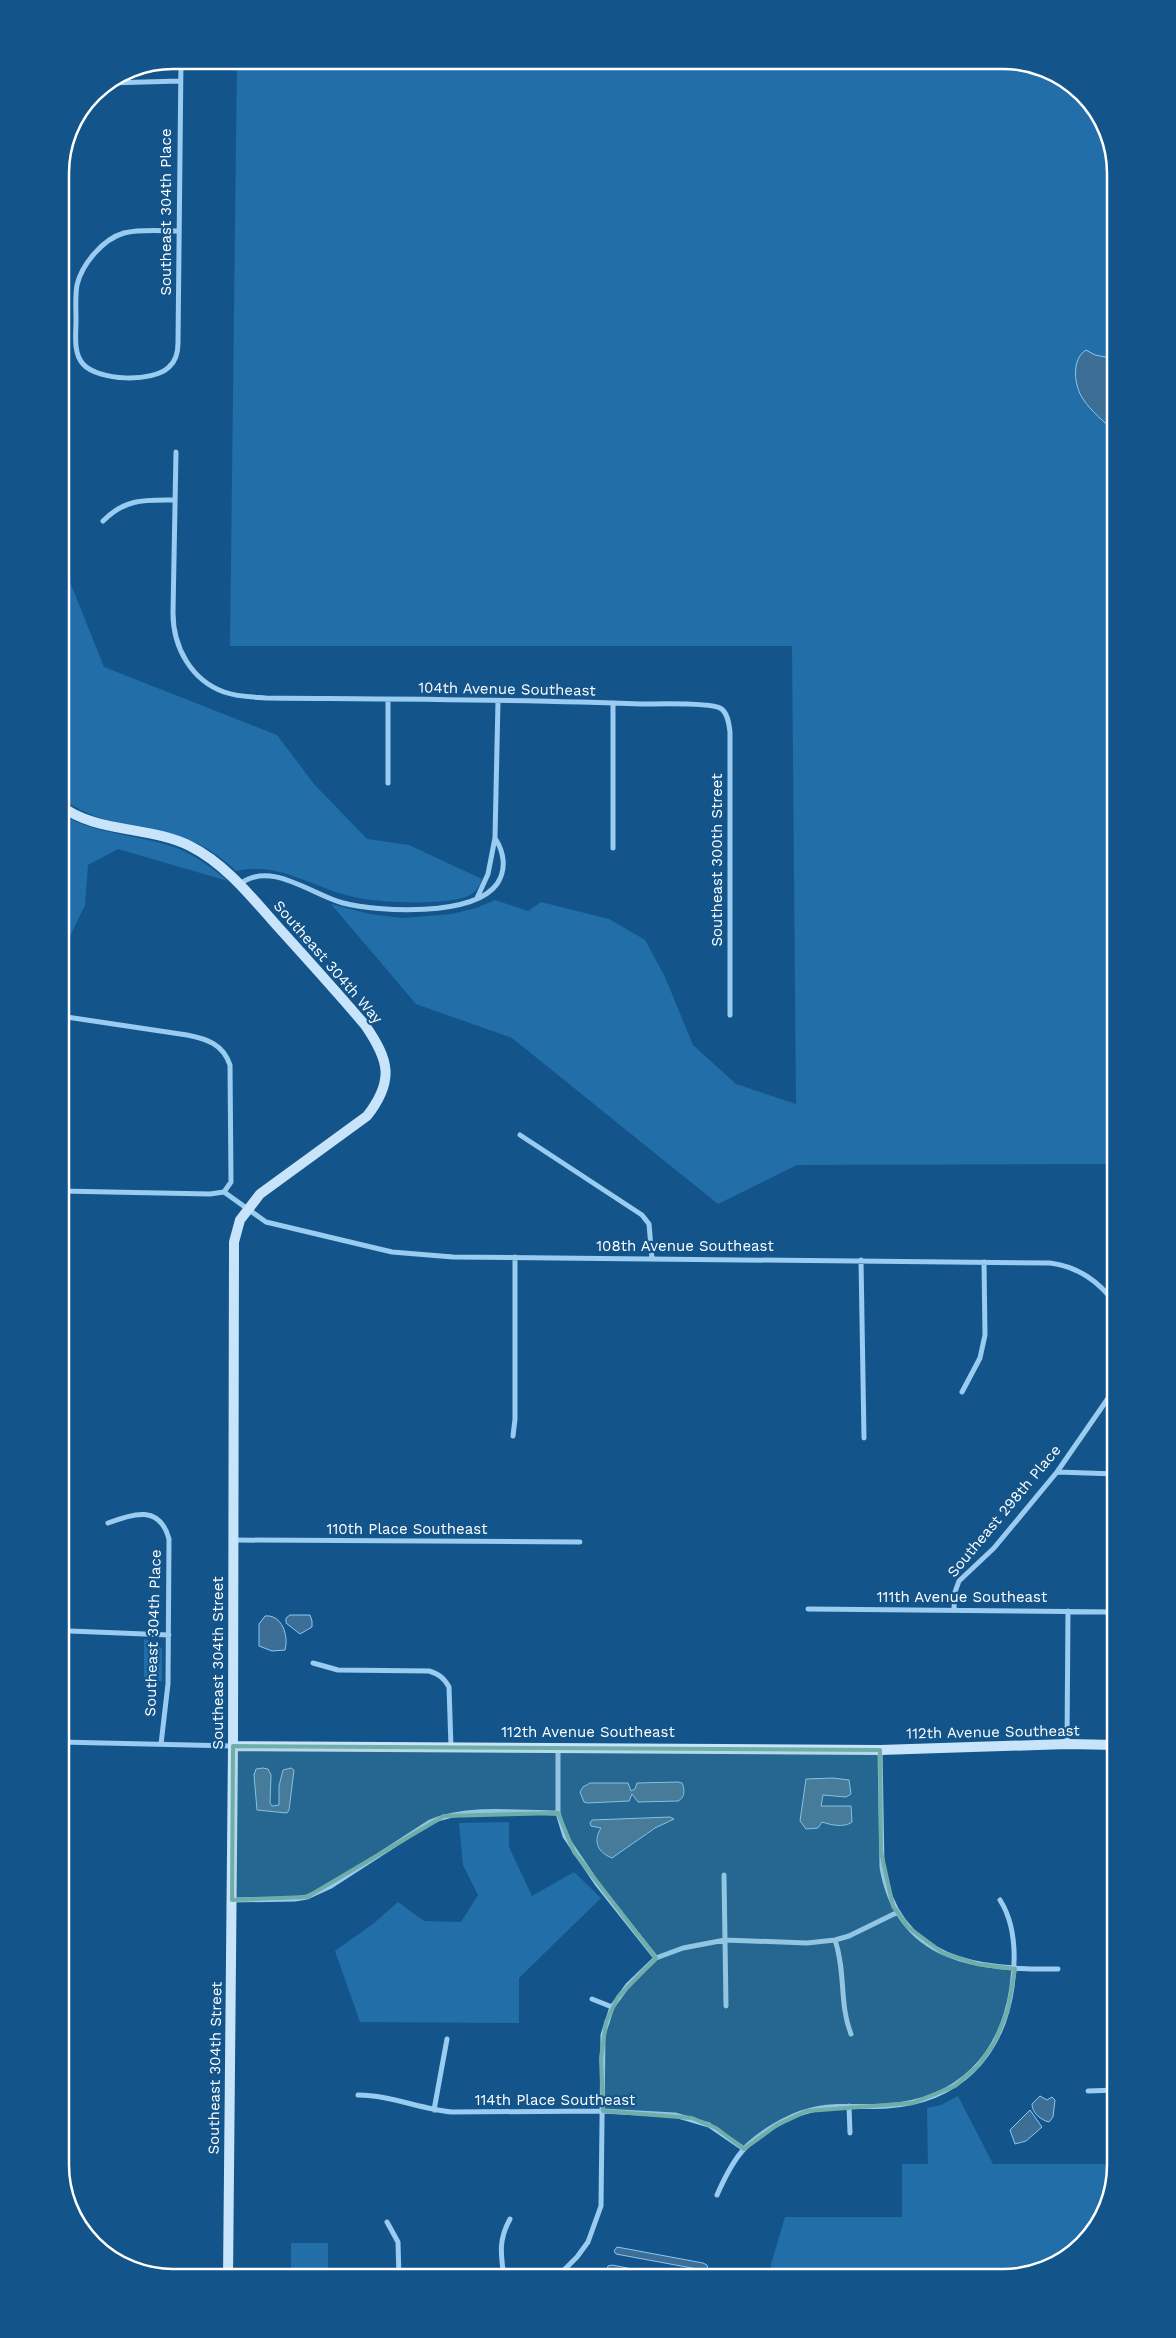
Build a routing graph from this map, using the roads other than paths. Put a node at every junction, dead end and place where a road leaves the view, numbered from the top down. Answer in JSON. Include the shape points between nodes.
{"nodes":[{"id":1,"x":180,"y":69,"type":"edge"},
{"id":2,"x":180,"y":82,"type":"junction"},
{"id":3,"x":120,"y":83,"type":"edge"},
{"id":4,"x":178,"y":231,"type":"junction"},
{"id":5,"x":176,"y":452,"type":"dead end"},
{"id":6,"x":175,"y":500,"type":"junction"},
{"id":7,"x":103,"y":521,"type":"dead end"},
{"id":8,"x":388,"y":700,"type":"junction"},
{"id":9,"x":498,"y":701,"type":"junction"},
{"id":10,"x":613,"y":703,"type":"junction"},
{"id":11,"x":720,"y":708,"type":"joint"},
{"id":12,"x":388,"y":783,"type":"dead end"},
{"id":13,"x":69,"y":810,"type":"edge"},
{"id":14,"x":495,"y":838,"type":"junction"},
{"id":15,"x":613,"y":848,"type":"dead end"},
{"id":16,"x":240,"y":884,"type":"junction"},
{"id":17,"x":477,"y":899,"type":"junction"},
{"id":18,"x":730,"y":1015,"type":"dead end"},
{"id":19,"x":69,"y":1017,"type":"edge"},
{"id":20,"x":520,"y":1135,"type":"dead end"},
{"id":21,"x":69,"y":1191,"type":"edge"},
{"id":22,"x":224,"y":1192,"type":"junction"},
{"id":23,"x":247,"y":1210,"type":"junction"},
{"id":24,"x":516,"y":1257,"type":"junction"},
{"id":25,"x":652,"y":1259,"type":"junction"},
{"id":26,"x":861,"y":1260,"type":"junction"},
{"id":27,"x":984,"y":1262,"type":"junction"},
{"id":28,"x":1107,"y":1294,"type":"edge"},
{"id":29,"x":962,"y":1392,"type":"dead end"},
{"id":30,"x":1107,"y":1400,"type":"edge"},
{"id":31,"x":514,"y":1436,"type":"dead end"},
{"id":32,"x":864,"y":1438,"type":"dead end"},
{"id":33,"x":1057,"y":1472,"type":"junction"},
{"id":34,"x":1107,"y":1474,"type":"edge"},
{"id":35,"x":108,"y":1522,"type":"dead end"},
{"id":36,"x":233,"y":1540,"type":"junction"},
{"id":37,"x":580,"y":1542,"type":"dead end"},
{"id":38,"x":808,"y":1609,"type":"dead end"},
{"id":39,"x":954,"y":1609,"type":"junction"},
{"id":40,"x":1068,"y":1611,"type":"junction"},
{"id":41,"x":1107,"y":1612,"type":"edge"},
{"id":42,"x":70,"y":1631,"type":"dead end"},
{"id":43,"x":169,"y":1634,"type":"junction"},
{"id":44,"x":313,"y":1663,"type":"dead end"},
{"id":45,"x":69,"y":1742,"type":"edge"},
{"id":46,"x":161,"y":1744,"type":"junction"},
{"id":47,"x":1067,"y":1744,"type":"junction"},
{"id":48,"x":1107,"y":1745,"type":"edge"},
{"id":49,"x":233,"y":1746,"type":"junction"},
{"id":50,"x":450,"y":1747,"type":"junction"},
{"id":51,"x":558,"y":1747,"type":"junction"},
{"id":52,"x":880,"y":1750,"type":"junction"},
{"id":53,"x":558,"y":1813,"type":"junction"},
{"id":54,"x":724,"y":1875,"type":"dead end"},
{"id":55,"x":232,"y":1900,"type":"junction"},
{"id":56,"x":1000,"y":1900,"type":"dead end"},
{"id":57,"x":898,"y":1912,"type":"junction"},
{"id":58,"x":725,"y":1940,"type":"junction"},
{"id":59,"x":835,"y":1940,"type":"junction"},
{"id":60,"x":656,"y":1958,"type":"junction"},
{"id":61,"x":1015,"y":1969,"type":"junction"},
{"id":62,"x":1058,"y":1969,"type":"dead end"},
{"id":63,"x":592,"y":2000,"type":"dead end"},
{"id":64,"x":726,"y":2006,"type":"dead end"},
{"id":65,"x":612,"y":2007,"type":"junction"},
{"id":66,"x":851,"y":2034,"type":"dead end"},
{"id":67,"x":446,"y":2039,"type":"dead end"},
{"id":68,"x":1107,"y":2090,"type":"edge"},
{"id":69,"x":1088,"y":2091,"type":"dead end"},
{"id":70,"x":358,"y":2095,"type":"dead end"},
{"id":71,"x":849,"y":2106,"type":"junction"},
{"id":72,"x":434,"y":2110,"type":"junction"},
{"id":73,"x":603,"y":2111,"type":"junction"},
{"id":74,"x":850,"y":2133,"type":"dead end"},
{"id":75,"x":744,"y":2149,"type":"junction"},
{"id":76,"x":717,"y":2195,"type":"dead end"},
{"id":77,"x":510,"y":2219,"type":"dead end"},
{"id":78,"x":387,"y":2222,"type":"dead end"},
{"id":79,"x":228,"y":2269,"type":"edge"},
{"id":80,"x":399,"y":2269,"type":"edge"},
{"id":81,"x":503,"y":2269,"type":"edge"},
{"id":82,"x":567,"y":2269,"type":"edge"}],
"edges":[{"from":1,"to":2,"type":"street","name":"Southeast 304th Place"},
{"from":2,"to":3,"type":"street"},
{"from":2,"to":4,"type":"street","name":"Southeast 304th Place"},
{"from":4,"to":4,"type":"street","name":"Southeast 304th Place","via":[[178,343],[175,358],[163,372],[144,376],[96,374],[83,364],[77,351],[78,282],[83,271],[99,249],[124,233]]},
{"from":5,"to":6,"type":"street"},
{"from":6,"to":7,"type":"street","via":[[134,502],[118,508]]},
{"from":6,"to":8,"type":"street","name":"104th Avenue Southeast","via":[[173,625],[177,643],[188,664],[209,685],[236,696]]},
{"from":8,"to":9,"type":"street","name":"104th Avenue Southeast"},
{"from":8,"to":12,"type":"street"},
{"from":9,"to":10,"type":"street","name":"104th Avenue Southeast"},
{"from":9,"to":14,"type":"street"},
{"from":10,"to":11,"type":"street","name":"104th Avenue Southeast"},
{"from":10,"to":15,"type":"street"},
{"from":11,"to":18,"type":"street","name":"Southeast 300th Street","via":[[727,717],[730,732]]},
{"from":13,"to":16,"type":"street","via":[[80,817],[189,845]]},
{"from":14,"to":17,"type":"street","via":[[488,874]]},
{"from":14,"to":17,"type":"street","via":[[503,858],[500,879]]},
{"from":16,"to":17,"type":"street","via":[[262,875],[278,877],[344,903],[382,908],[450,906]]},
{"from":16,"to":23,"type":"street","name":"Southeast 304th Way","via":[[366,1025],[379,1046],[386,1072],[380,1100],[367,1116],[260,1194]]},
{"from":19,"to":22,"type":"street","via":[[172,1032],[200,1038],[221,1048],[230,1065],[231,1182]]},
{"from":20,"to":25,"type":"street","via":[[642,1215],[649,1224]]},
{"from":21,"to":22,"type":"street"},
{"from":22,"to":23,"type":"street"},
{"from":23,"to":24,"type":"street","name":"108th Avenue Southeast","via":[[266,1222],[392,1252]]},
{"from":23,"to":36,"type":"street","name":"Southeast 304th Street","via":[[236,1231],[233,1252]]},
{"from":24,"to":25,"type":"street","name":"108th Avenue Southeast"},
{"from":24,"to":31,"type":"street"},
{"from":25,"to":26,"type":"street","name":"108th Avenue Southeast"},
{"from":26,"to":27,"type":"street","name":"108th Avenue Southeast"},
{"from":26,"to":32,"type":"street"},
{"from":27,"to":28,"type":"street","name":"108th Avenue Southeast","via":[[1068,1266],[1094,1280]]},
{"from":27,"to":29,"type":"street","via":[[985,1335],[980,1358]]},
{"from":30,"to":33,"type":"street","name":"Southeast 298th Place"},
{"from":33,"to":34,"type":"street"},
{"from":33,"to":39,"type":"street","name":"Southeast 298th Place","via":[[994,1548],[959,1581]]},
{"from":35,"to":43,"type":"street","name":"Southeast 304th Place","via":[[142,1514],[158,1518],[163,1524],[169,1539]]},
{"from":36,"to":37,"type":"street","name":"110th Place Southeast"},
{"from":36,"to":49,"type":"street","name":"Southeast 304th Street"},
{"from":38,"to":39,"type":"street","name":"111th Avenue Southeast"},
{"from":39,"to":40,"type":"street","name":"111th Avenue Southeast"},
{"from":40,"to":41,"type":"street","name":"111th Avenue Southeast"},
{"from":40,"to":47,"type":"street"},
{"from":42,"to":43,"type":"street"},
{"from":43,"to":46,"type":"street","name":"Southeast 304th Place","via":[[168,1684]]},
{"from":44,"to":50,"type":"street","via":[[338,1670],[430,1670],[445,1679],[449,1687]]},
{"from":45,"to":46,"type":"street","name":"112th Avenue Southeast"},
{"from":46,"to":49,"type":"street","name":"112th Avenue Southeast"},
{"from":47,"to":48,"type":"street","name":"112th Avenue Southeast"},
{"from":47,"to":52,"type":"street","name":"112th Avenue Southeast"},
{"from":49,"to":50,"type":"street","name":"112th Avenue Southeast"},
{"from":49,"to":55,"type":"street","name":"Southeast 304th Street"},
{"from":50,"to":51,"type":"street","name":"112th Avenue Southeast"},
{"from":51,"to":52,"type":"street","name":"112th Avenue Southeast"},
{"from":51,"to":53,"type":"street"},
{"from":52,"to":57,"type":"street","via":[[882,1867],[888,1893]]},
{"from":53,"to":55,"type":"street","via":[[444,1816],[331,1886],[307,1897]]},
{"from":53,"to":60,"type":"street","via":[[574,1852]]},
{"from":54,"to":58,"type":"street"},
{"from":55,"to":79,"type":"street","name":"Southeast 304th Street"},
{"from":56,"to":61,"type":"street","via":[[1012,1926]]},
{"from":57,"to":59,"type":"street"},
{"from":57,"to":61,"type":"street","via":[[919,1936],[943,1953],[977,1964]]},
{"from":58,"to":59,"type":"street","via":[[807,1943]]},
{"from":58,"to":60,"type":"street","via":[[683,1948]]},
{"from":58,"to":64,"type":"street"},
{"from":59,"to":66,"type":"street","via":[[843,1972],[845,2019]]},
{"from":60,"to":65,"type":"street","via":[[628,1985]]},
{"from":61,"to":62,"type":"street"},
{"from":61,"to":71,"type":"street","via":[[1002,2030],[989,2052],[968,2076],[938,2095],[913,2103]]},
{"from":63,"to":65,"type":"street"},
{"from":65,"to":73,"type":"street","via":[[602,2041]]},
{"from":67,"to":72,"type":"street"},
{"from":68,"to":69,"type":"street"},
{"from":70,"to":72,"type":"street","name":"114th Place Southeast"},
{"from":71,"to":74,"type":"street"},
{"from":71,"to":75,"type":"street","via":[[823,2107],[800,2114],[777,2125]]},
{"from":72,"to":73,"type":"street","name":"114th Place Southeast","via":[[473,2113]]},
{"from":73,"to":75,"type":"street","name":"114th Place Southeast","via":[[663,2113],[692,2118],[716,2128]]},
{"from":73,"to":82,"type":"street","via":[[601,2206],[588,2242]]},
{"from":75,"to":76,"type":"street"},
{"from":77,"to":81,"type":"street","via":[[502,2233]]},
{"from":78,"to":80,"type":"street","via":[[398,2242]]}]}
